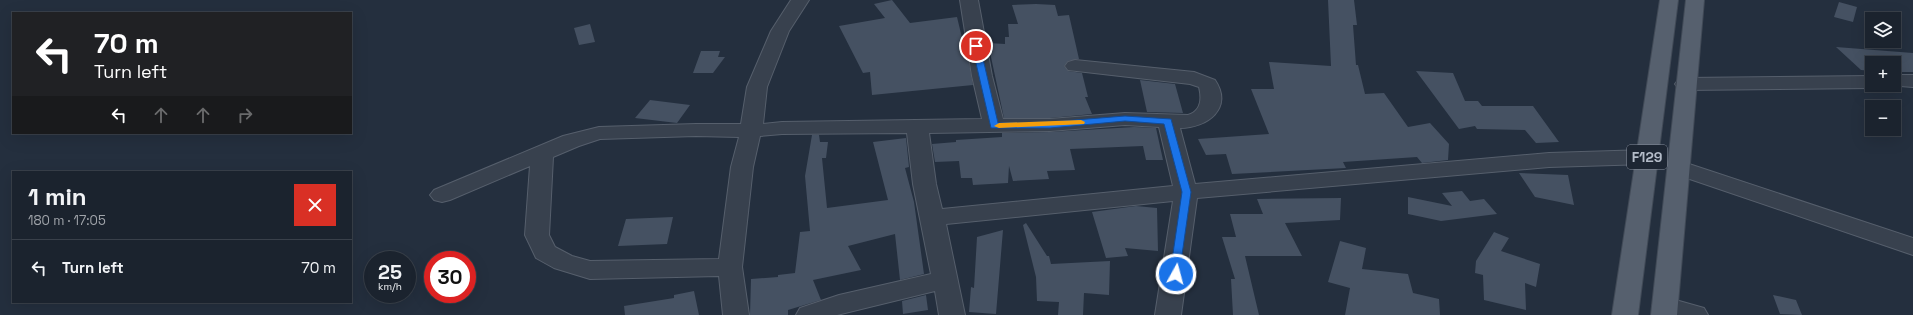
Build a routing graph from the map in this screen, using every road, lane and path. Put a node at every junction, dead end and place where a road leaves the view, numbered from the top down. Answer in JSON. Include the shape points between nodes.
{"nodes":[{"id":1,"x":800,"y":0,"type":"edge"},
{"id":2,"x":968,"y":0,"type":"edge"},
{"id":3,"x":1669,"y":0,"type":"edge"},
{"id":4,"x":1695,"y":0,"type":"edge"},
{"id":5,"x":1075,"y":66,"type":"dead end"},
{"id":6,"x":1901,"y":81,"type":"edge"},
{"id":7,"x":1913,"y":81,"type":"edge"},
{"id":8,"x":1865,"y":82,"type":"edge"},
{"id":9,"x":1685,"y":84,"type":"junction"},
{"id":10,"x":1168,"y":121,"type":"junction"},
{"id":11,"x":917,"y":126,"type":"junction"},
{"id":12,"x":994,"y":126,"type":"junction"},
{"id":13,"x":751,"y":131,"type":"junction"},
{"id":14,"x":542,"y":154,"type":"junction"},
{"id":15,"x":1647,"y":157,"type":"junction"},
{"id":16,"x":1680,"y":168,"type":"junction"},
{"id":17,"x":1186,"y":192,"type":"junction"},
{"id":18,"x":442,"y":195,"type":"dead end"},
{"id":19,"x":933,"y":218,"type":"junction"},
{"id":20,"x":1913,"y":247,"type":"edge"},
{"id":21,"x":730,"y":267,"type":"junction"},
{"id":22,"x":945,"y":280,"type":"junction"},
{"id":23,"x":1665,"y":310,"type":"edge"},
{"id":24,"x":736,"y":315,"type":"edge"},
{"id":25,"x":809,"y":315,"type":"edge"},
{"id":26,"x":952,"y":315,"type":"edge"},
{"id":27,"x":1168,"y":315,"type":"edge"},
{"id":28,"x":1625,"y":315,"type":"edge"},
{"id":29,"x":1695,"y":315,"type":"edge"}],
"edges":[{"from":1,"to":13,"type":"street","via":[[780,31],[757,86]]},
{"from":2,"to":12,"type":"street"},
{"from":3,"to":15,"type":"main road","number":"F129"},
{"from":4,"to":9,"type":"main road","number":"F129"},
{"from":5,"to":10,"type":"street","via":[[1194,78],[1208,84],[1212,94],[1211,106],[1204,114],[1191,121]]},
{"from":6,"to":7,"type":"street"},
{"from":8,"to":9,"type":"street"},
{"from":9,"to":16,"type":"main road","number":"F129"},
{"from":10,"to":12,"type":"street","via":[[1125,119]]},
{"from":10,"to":17,"type":"street"},
{"from":11,"to":12,"type":"street"},
{"from":11,"to":13,"type":"street","via":[[782,128]]},
{"from":11,"to":19,"type":"street","via":[[922,176]]},
{"from":13,"to":14,"type":"street","via":[[599,133],[571,141]]},
{"from":13,"to":21,"type":"street","via":[[742,167]]},
{"from":14,"to":18,"type":"street"},
{"from":14,"to":21,"type":"street","via":[[536,235],[545,252],[563,262],[590,270]]},
{"from":15,"to":17,"type":"street","via":[[1549,160]]},
{"from":15,"to":28,"type":"main road","number":"F129"},
{"from":16,"to":20,"type":"street"},
{"from":16,"to":23,"type":"main road","number":"F129"},
{"from":17,"to":19,"type":"street"},
{"from":17,"to":27,"type":"street"},
{"from":19,"to":22,"type":"street"},
{"from":21,"to":24,"type":"street"},
{"from":22,"to":25,"type":"street","via":[[839,304]]},
{"from":22,"to":26,"type":"street"},
{"from":23,"to":29,"type":"street"}]}
